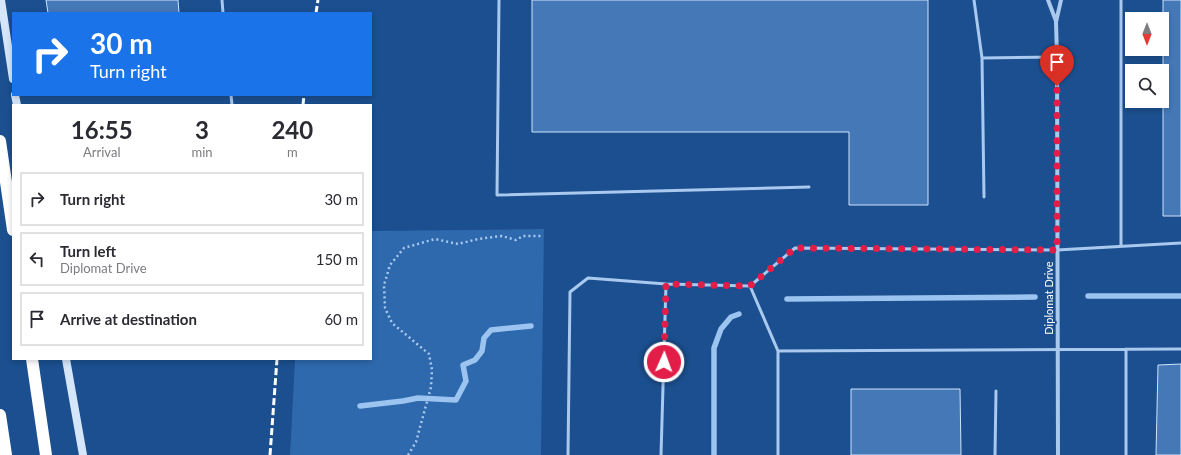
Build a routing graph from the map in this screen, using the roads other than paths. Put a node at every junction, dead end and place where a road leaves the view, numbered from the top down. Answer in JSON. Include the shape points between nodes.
{"nodes":[{"id":1,"x":1,"y":0,"type":"edge"},
{"id":2,"x":222,"y":0,"type":"edge"},
{"id":3,"x":499,"y":0,"type":"edge"},
{"id":4,"x":974,"y":0,"type":"edge"},
{"id":5,"x":1048,"y":0,"type":"edge"},
{"id":6,"x":1061,"y":0,"type":"edge"},
{"id":7,"x":1121,"y":0,"type":"edge"},
{"id":8,"x":223,"y":12,"type":"edge"},
{"id":9,"x":1056,"y":22,"type":"junction"},
{"id":10,"x":1058,"y":57,"type":"junction"},
{"id":11,"x":982,"y":58,"type":"junction"},
{"id":12,"x":12,"y":72,"type":"edge"},
{"id":13,"x":0,"y":141,"type":"edge"},
{"id":14,"x":810,"y":187,"type":"dead end"},
{"id":15,"x":984,"y":197,"type":"dead end"},
{"id":16,"x":12,"y":223,"type":"edge"},
{"id":17,"x":1181,"y":243,"type":"edge"},
{"id":18,"x":1121,"y":245,"type":"junction"},
{"id":19,"x":1057,"y":250,"type":"junction"},
{"id":20,"x":666,"y":284,"type":"junction"},
{"id":21,"x":750,"y":286,"type":"junction"},
{"id":22,"x":1057,"y":349,"type":"junction"},
{"id":23,"x":1126,"y":349,"type":"junction"},
{"id":24,"x":1181,"y":349,"type":"edge"},
{"id":25,"x":778,"y":351,"type":"junction"},
{"id":26,"x":32,"y":360,"type":"edge"},
{"id":27,"x":66,"y":360,"type":"edge"},
{"id":28,"x":996,"y":391,"type":"dead end"},
{"id":29,"x":0,"y":415,"type":"edge"},
{"id":30,"x":6,"y":455,"type":"edge"},
{"id":31,"x":46,"y":455,"type":"edge"},
{"id":32,"x":82,"y":455,"type":"edge"},
{"id":33,"x":568,"y":455,"type":"edge"},
{"id":34,"x":661,"y":455,"type":"edge"},
{"id":35,"x":778,"y":455,"type":"edge"},
{"id":36,"x":995,"y":455,"type":"edge"},
{"id":37,"x":1058,"y":455,"type":"edge"},
{"id":38,"x":1126,"y":455,"type":"edge"}],
"edges":[{"from":1,"to":12,"type":"main road"},
{"from":2,"to":8,"type":"lane"},
{"from":3,"to":14,"type":"lane","via":[[497,195]]},
{"from":4,"to":11,"type":"lane"},
{"from":5,"to":9,"type":"street","name":"Diplomat Drive"},
{"from":6,"to":9,"type":"street","name":"Diplomat Drive"},
{"from":7,"to":18,"type":"lane"},
{"from":9,"to":10,"type":"street","name":"Diplomat Drive"},
{"from":10,"to":11,"type":"lane"},
{"from":10,"to":19,"type":"street","name":"Diplomat Drive"},
{"from":11,"to":15,"type":"lane"},
{"from":13,"to":16,"type":"highway"},
{"from":17,"to":18,"type":"lane"},
{"from":18,"to":19,"type":"lane"},
{"from":19,"to":21,"type":"lane","via":[[795,248]]},
{"from":19,"to":22,"type":"street","name":"Diplomat Drive"},
{"from":20,"to":21,"type":"lane"},
{"from":20,"to":33,"type":"lane","via":[[588,278],[570,292]]},
{"from":20,"to":34,"type":"lane"},
{"from":21,"to":25,"type":"lane"},
{"from":22,"to":23,"type":"lane"},
{"from":22,"to":25,"type":"lane"},
{"from":22,"to":37,"type":"street","name":"Diplomat Drive"},
{"from":23,"to":24,"type":"lane"},
{"from":23,"to":38,"type":"lane"},
{"from":25,"to":35,"type":"lane"},
{"from":26,"to":31,"type":"highway"},
{"from":27,"to":32,"type":"main road"},
{"from":28,"to":36,"type":"lane"},
{"from":29,"to":30,"type":"highway"}]}
